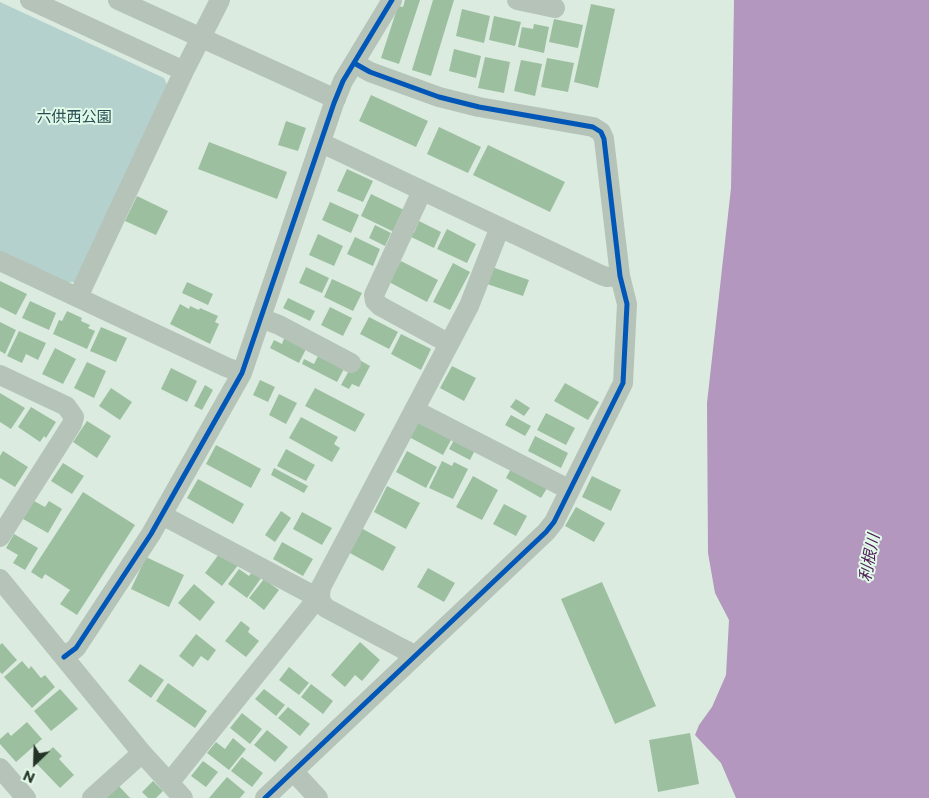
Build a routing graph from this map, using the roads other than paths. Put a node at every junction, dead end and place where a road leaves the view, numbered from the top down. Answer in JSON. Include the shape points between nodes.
{"nodes":[{"id":1,"x":30,"y":0,"type":"edge"},
{"id":2,"x":118,"y":0,"type":"edge"},
{"id":3,"x":220,"y":0,"type":"edge"},
{"id":4,"x":392,"y":0,"type":"edge"},
{"id":5,"x":517,"y":0,"type":"edge"},
{"id":6,"x":555,"y":8,"type":"dead end"},
{"id":7,"x":202,"y":38,"type":"junction"},
{"id":8,"x":354,"y":63,"type":"junction"},
{"id":9,"x":184,"y":71,"type":"junction"},
{"id":10,"x":336,"y":99,"type":"junction"},
{"id":11,"x":320,"y":145,"type":"junction"},
{"id":12,"x":422,"y":191,"type":"junction"},
{"id":13,"x":500,"y":228,"type":"junction"},
{"id":14,"x":0,"y":261,"type":"edge"},
{"id":15,"x":620,"y":276,"type":"junction"},
{"id":16,"x":78,"y":297,"type":"junction"},
{"id":17,"x":261,"y":318,"type":"junction"},
{"id":18,"x":448,"y":343,"type":"junction"},
{"id":19,"x":351,"y":363,"type":"dead end"},
{"id":20,"x":242,"y":373,"type":"junction"},
{"id":21,"x":0,"y":375,"type":"edge"},
{"id":22,"x":414,"y":410,"type":"junction"},
{"id":23,"x":570,"y":490,"type":"junction"},
{"id":24,"x":162,"y":515,"type":"junction"},
{"id":25,"x":0,"y":537,"type":"edge"},
{"id":26,"x":0,"y":580,"type":"edge"},
{"id":27,"x":320,"y":595,"type":"junction"},
{"id":28,"x":64,"y":657,"type":"junction"},
{"id":29,"x":412,"y":658,"type":"junction"},
{"id":30,"x":142,"y":753,"type":"junction"},
{"id":31,"x":0,"y":768,"type":"edge"},
{"id":32,"x":294,"y":771,"type":"junction"},
{"id":33,"x":169,"y":783,"type":"junction"},
{"id":34,"x":26,"y":798,"type":"edge"},
{"id":35,"x":92,"y":798,"type":"edge"},
{"id":36,"x":183,"y":798,"type":"edge"},
{"id":37,"x":265,"y":798,"type":"edge"},
{"id":38,"x":318,"y":798,"type":"edge"}],
"edges":[{"from":1,"to":9,"type":"street"},
{"from":2,"to":7,"type":"street"},
{"from":3,"to":7,"type":"street"},
{"from":4,"to":8,"type":"street"},
{"from":5,"to":6,"type":"street"},
{"from":7,"to":9,"type":"street"},
{"from":7,"to":10,"type":"street"},
{"from":8,"to":10,"type":"street"},
{"from":8,"to":15,"type":"street","via":[[439,98],[592,127],[600,132],[604,139]]},
{"from":9,"to":16,"type":"street"},
{"from":10,"to":11,"type":"street"},
{"from":11,"to":12,"type":"street"},
{"from":11,"to":17,"type":"street"},
{"from":12,"to":13,"type":"street"},
{"from":12,"to":18,"type":"street","via":[[374,296],[380,306]]},
{"from":13,"to":15,"type":"street","via":[[607,277]]},
{"from":13,"to":18,"type":"street","via":[[469,306]]},
{"from":14,"to":16,"type":"street"},
{"from":15,"to":23,"type":"street","via":[[627,304],[623,383]]},
{"from":16,"to":20,"type":"street"},
{"from":17,"to":19,"type":"street"},
{"from":17,"to":20,"type":"street"},
{"from":18,"to":22,"type":"street"},
{"from":20,"to":24,"type":"street"},
{"from":21,"to":25,"type":"street","via":[[66,406],[74,417]]},
{"from":22,"to":23,"type":"street"},
{"from":22,"to":27,"type":"street","via":[[321,587]]},
{"from":23,"to":29,"type":"street","via":[[546,532]]},
{"from":24,"to":27,"type":"street","via":[[307,592]]},
{"from":24,"to":28,"type":"street","via":[[85,635]]},
{"from":26,"to":28,"type":"street"},
{"from":27,"to":29,"type":"street","via":[[326,608],[407,651]]},
{"from":27,"to":33,"type":"street"},
{"from":28,"to":30,"type":"street"},
{"from":29,"to":32,"type":"street"},
{"from":30,"to":33,"type":"street"},
{"from":30,"to":35,"type":"street"},
{"from":31,"to":34,"type":"street"},
{"from":32,"to":37,"type":"street"},
{"from":32,"to":38,"type":"street"},
{"from":33,"to":36,"type":"street"}]}
